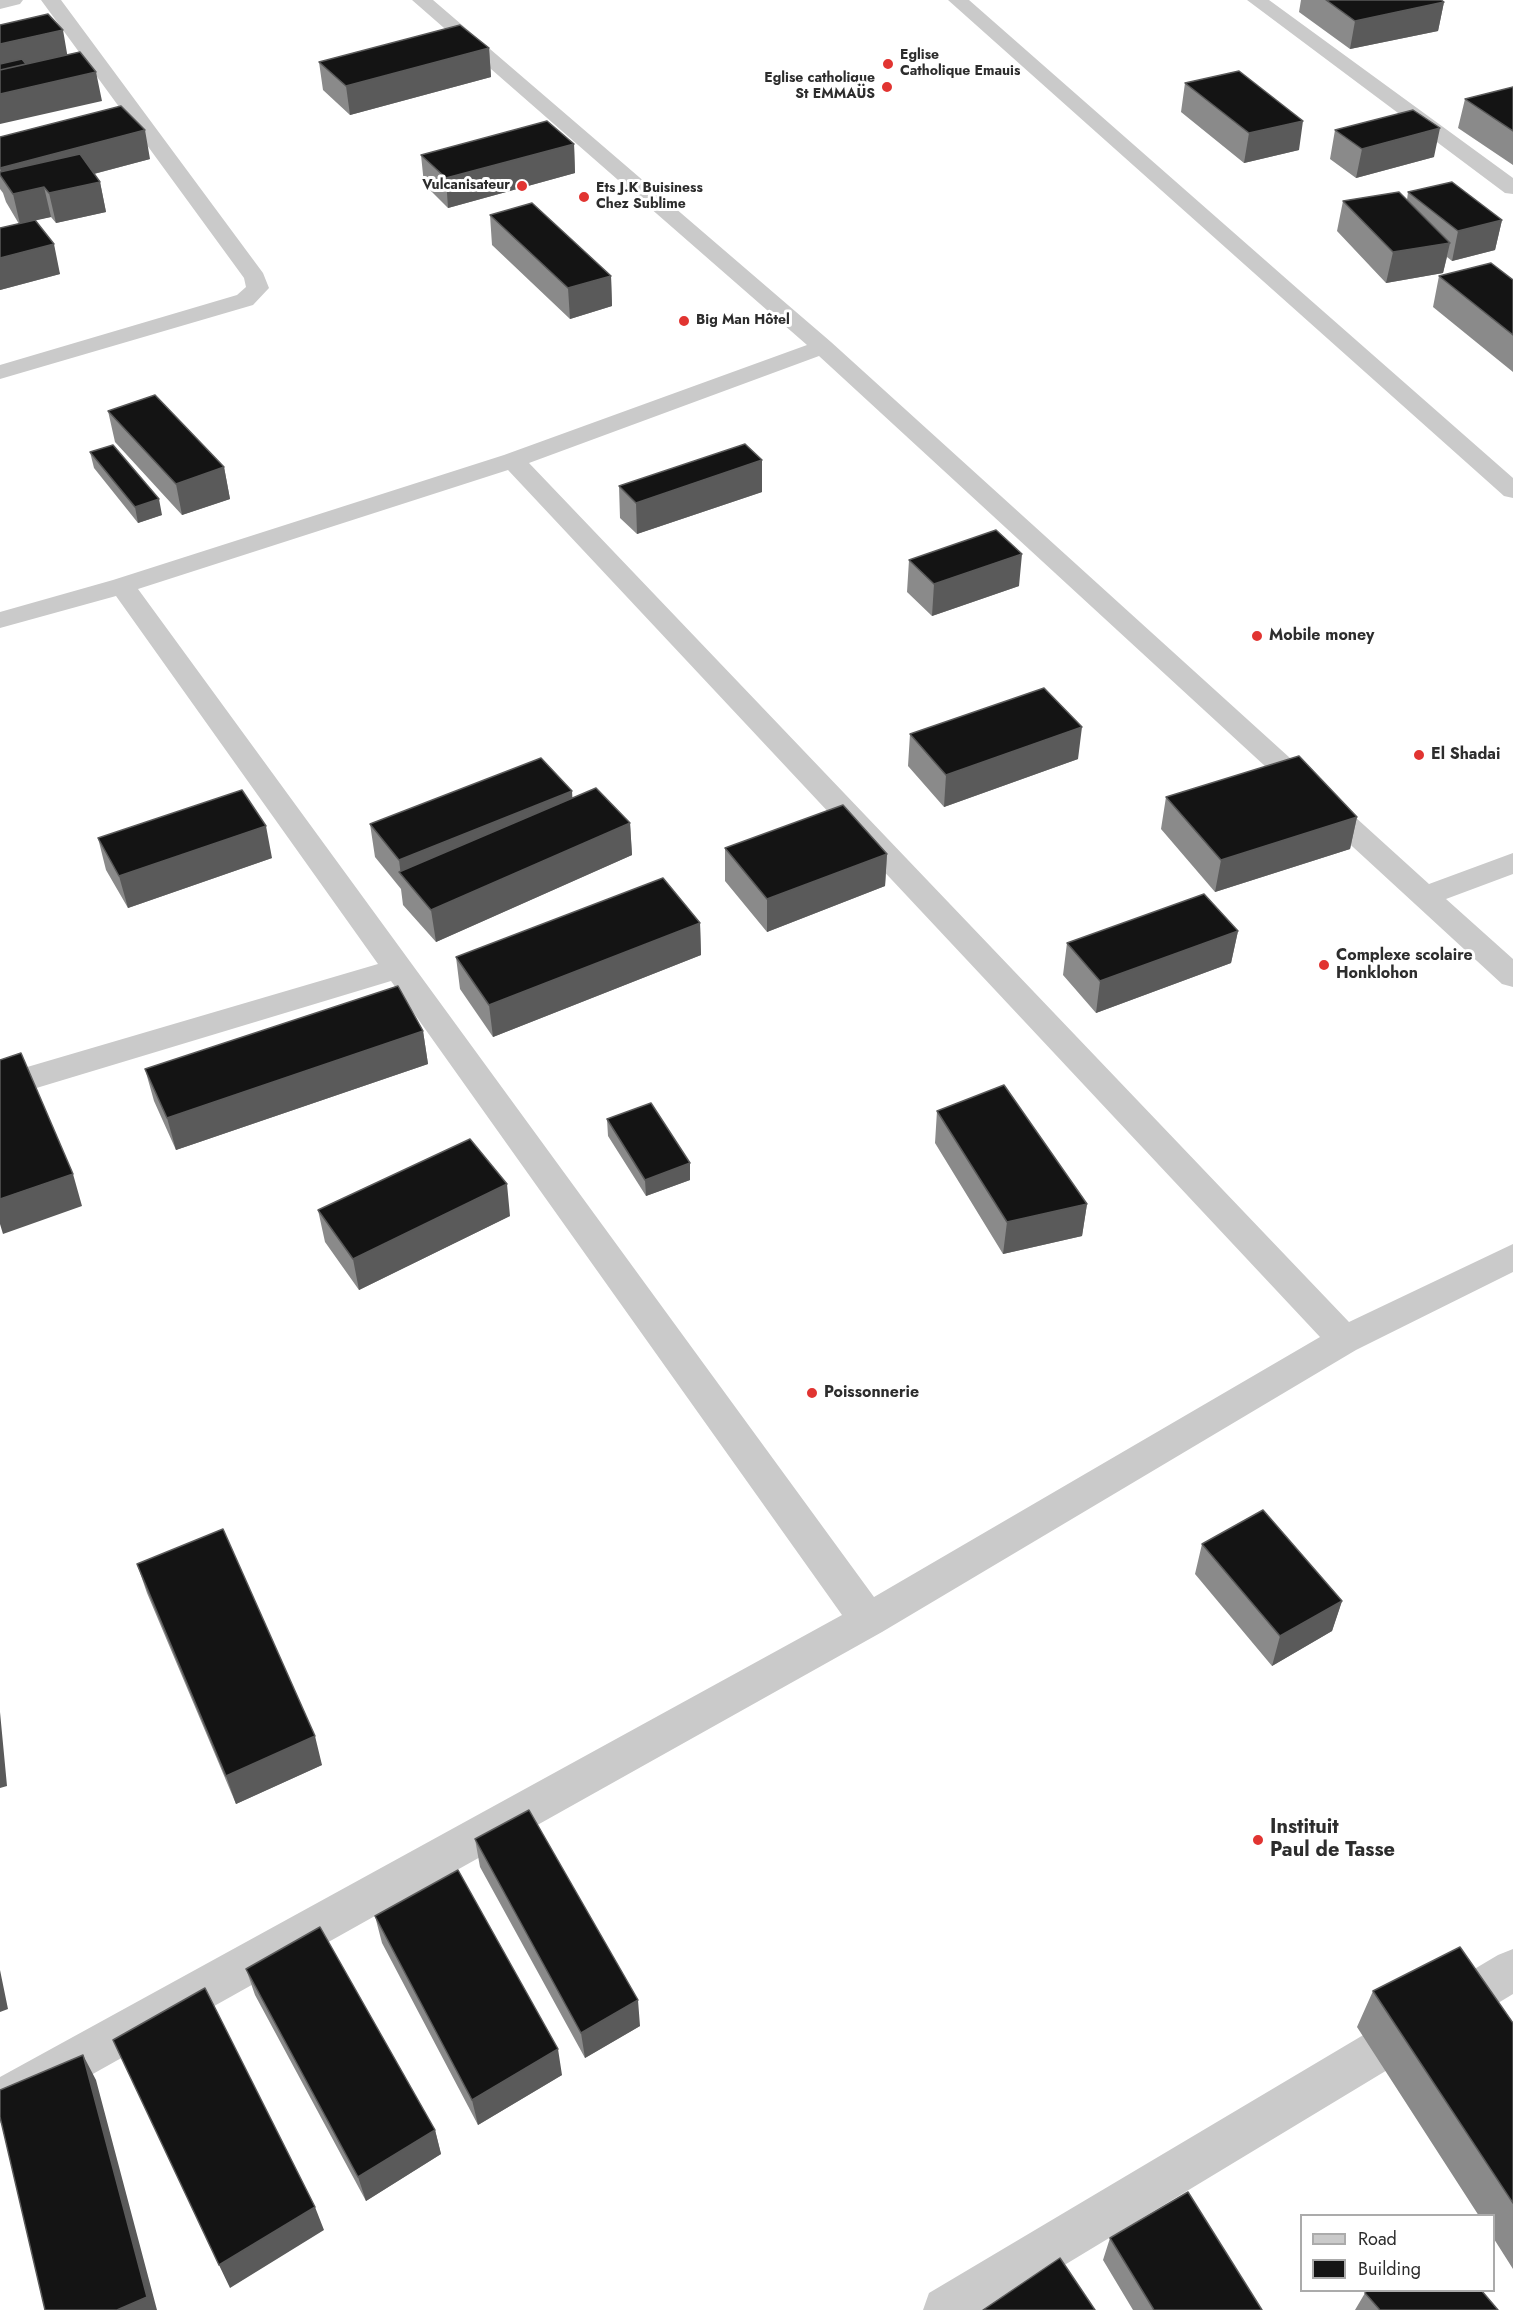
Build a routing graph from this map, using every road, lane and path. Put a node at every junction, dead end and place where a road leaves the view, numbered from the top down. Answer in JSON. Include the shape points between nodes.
{"nodes":[{"id":1,"x":13,"y":0,"type":"edge"},
{"id":2,"x":51,"y":0,"type":"edge"},
{"id":3,"x":422,"y":0,"type":"edge"},
{"id":4,"x":958,"y":0,"type":"edge"},
{"id":5,"x":1257,"y":0,"type":"edge"},
{"id":6,"x":0,"y":3,"type":"edge"},
{"id":7,"x":1513,"y":188,"type":"edge"},
{"id":8,"x":823,"y":348,"type":"junction"},
{"id":9,"x":0,"y":372,"type":"edge"},
{"id":10,"x":513,"y":460,"type":"junction"},
{"id":11,"x":1508,"y":480,"type":"edge"},
{"id":12,"x":122,"y":586,"type":"junction"},
{"id":13,"x":0,"y":620,"type":"edge"},
{"id":14,"x":1513,"y":863,"type":"edge"},
{"id":15,"x":1425,"y":896,"type":"junction"},
{"id":16,"x":399,"y":968,"type":"junction"},
{"id":17,"x":1513,"y":976,"type":"edge"},
{"id":18,"x":0,"y":1087,"type":"edge"},
{"id":19,"x":1513,"y":1257,"type":"edge"},
{"id":20,"x":1344,"y":1340,"type":"junction"},
{"id":21,"x":868,"y":1620,"type":"junction"},
{"id":22,"x":1513,"y":1970,"type":"edge"},
{"id":23,"x":0,"y":2101,"type":"edge"},
{"id":24,"x":946,"y":2310,"type":"edge"}],
"edges":[{"from":1,"to":6,"type":"street"},
{"from":2,"to":9,"type":"street","via":[[255,278],[258,288],[245,300]]},
{"from":3,"to":8,"type":"street"},
{"from":4,"to":11,"type":"street"},
{"from":5,"to":7,"type":"street"},
{"from":8,"to":10,"type":"street"},
{"from":8,"to":15,"type":"street"},
{"from":10,"to":12,"type":"street"},
{"from":10,"to":20,"type":"street"},
{"from":12,"to":13,"type":"street"},
{"from":12,"to":16,"type":"street"},
{"from":14,"to":15,"type":"street"},
{"from":15,"to":17,"type":"street"},
{"from":16,"to":18,"type":"street"},
{"from":16,"to":21,"type":"street"},
{"from":19,"to":20,"type":"street"},
{"from":20,"to":21,"type":"street"},
{"from":21,"to":23,"type":"street"},
{"from":22,"to":24,"type":"street"}]}
